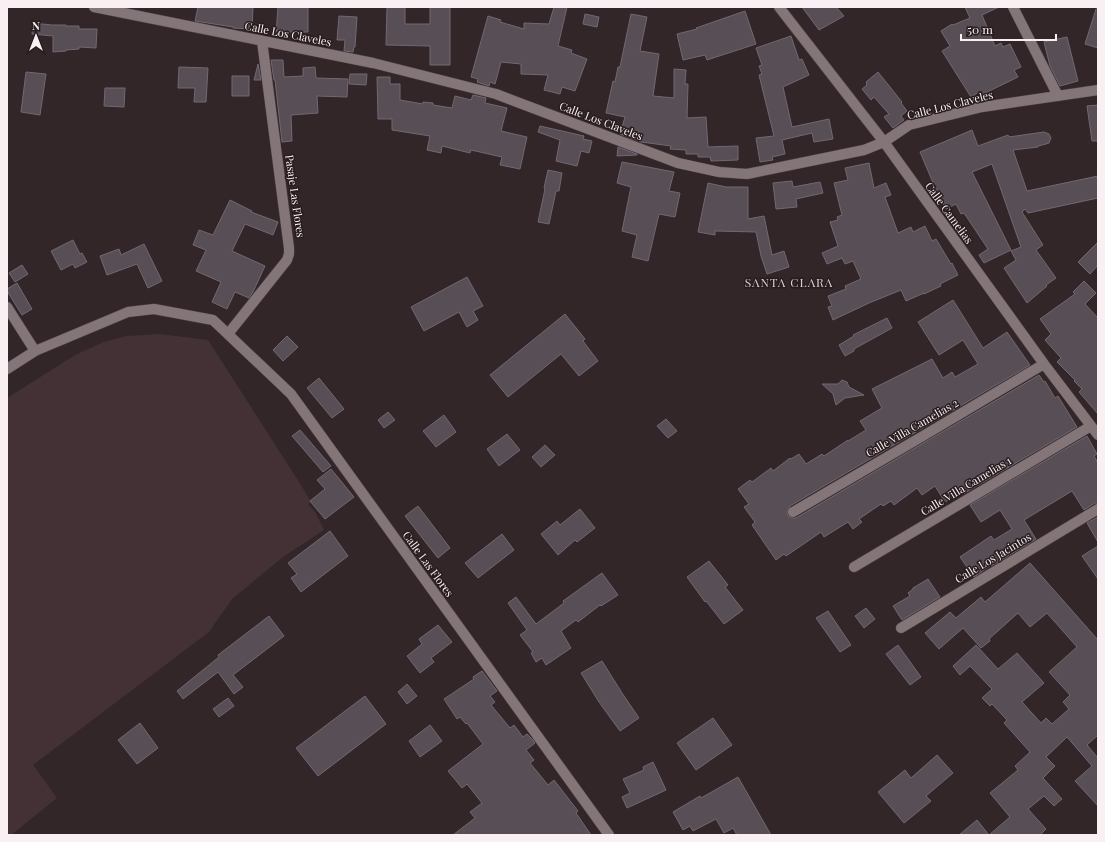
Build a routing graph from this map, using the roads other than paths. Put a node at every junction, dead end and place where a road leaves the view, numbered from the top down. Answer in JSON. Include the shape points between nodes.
{"nodes":[{"id":1,"x":94,"y":7,"type":"edge"},
{"id":2,"x":779,"y":7,"type":"edge"},
{"id":3,"x":1013,"y":7,"type":"edge"},
{"id":4,"x":262,"y":41,"type":"junction"},
{"id":5,"x":1098,"y":90,"type":"edge"},
{"id":6,"x":1058,"y":96,"type":"junction"},
{"id":7,"x":884,"y":142,"type":"junction"},
{"id":8,"x":7,"y":307,"type":"edge"},
{"id":9,"x":228,"y":334,"type":"junction"},
{"id":10,"x":35,"y":351,"type":"junction"},
{"id":11,"x":1044,"y":364,"type":"junction"},
{"id":12,"x":7,"y":369,"type":"edge"},
{"id":13,"x":1091,"y":426,"type":"junction"},
{"id":14,"x":1098,"y":435,"type":"edge"},
{"id":15,"x":1098,"y":509,"type":"edge"},
{"id":16,"x":793,"y":512,"type":"dead end"},
{"id":17,"x":854,"y":567,"type":"dead end"},
{"id":18,"x":901,"y":628,"type":"dead end"},
{"id":19,"x":609,"y":835,"type":"edge"}],
"edges":[{"from":1,"to":4,"type":"street","name":"Calle Los Claveles"},
{"from":2,"to":7,"type":"street","name":"Calle Camelias"},
{"from":3,"to":6,"type":"street"},
{"from":4,"to":7,"type":"street","name":"Calle Los Claveles","via":[[372,63],[496,94],[678,163],[719,172],[747,174],[864,150]]},
{"from":4,"to":9,"type":"street","name":"Pasaje Las Flores","via":[[290,254]]},
{"from":5,"to":6,"type":"street","name":"Calle Los Claveles"},
{"from":6,"to":7,"type":"street","name":"Calle Los Claveles","via":[[982,107],[909,125]]},
{"from":7,"to":11,"type":"street","name":"Calle Camelias"},
{"from":8,"to":10,"type":"street"},
{"from":9,"to":10,"type":"street","name":"Calle Las Flores","via":[[213,320],[154,309],[128,312]]},
{"from":9,"to":19,"type":"street","name":"Calle Las Flores","via":[[291,394]]},
{"from":10,"to":12,"type":"street"},
{"from":11,"to":13,"type":"street","name":"Calle Camelias"},
{"from":11,"to":16,"type":"street","name":"Calle Villa Camelias 2"},
{"from":13,"to":14,"type":"street","name":"Calle Camelias"},
{"from":13,"to":17,"type":"street","name":"Calle Villa Camelias 1"},
{"from":15,"to":18,"type":"street","name":"Calle Los Jacintos"}]}
